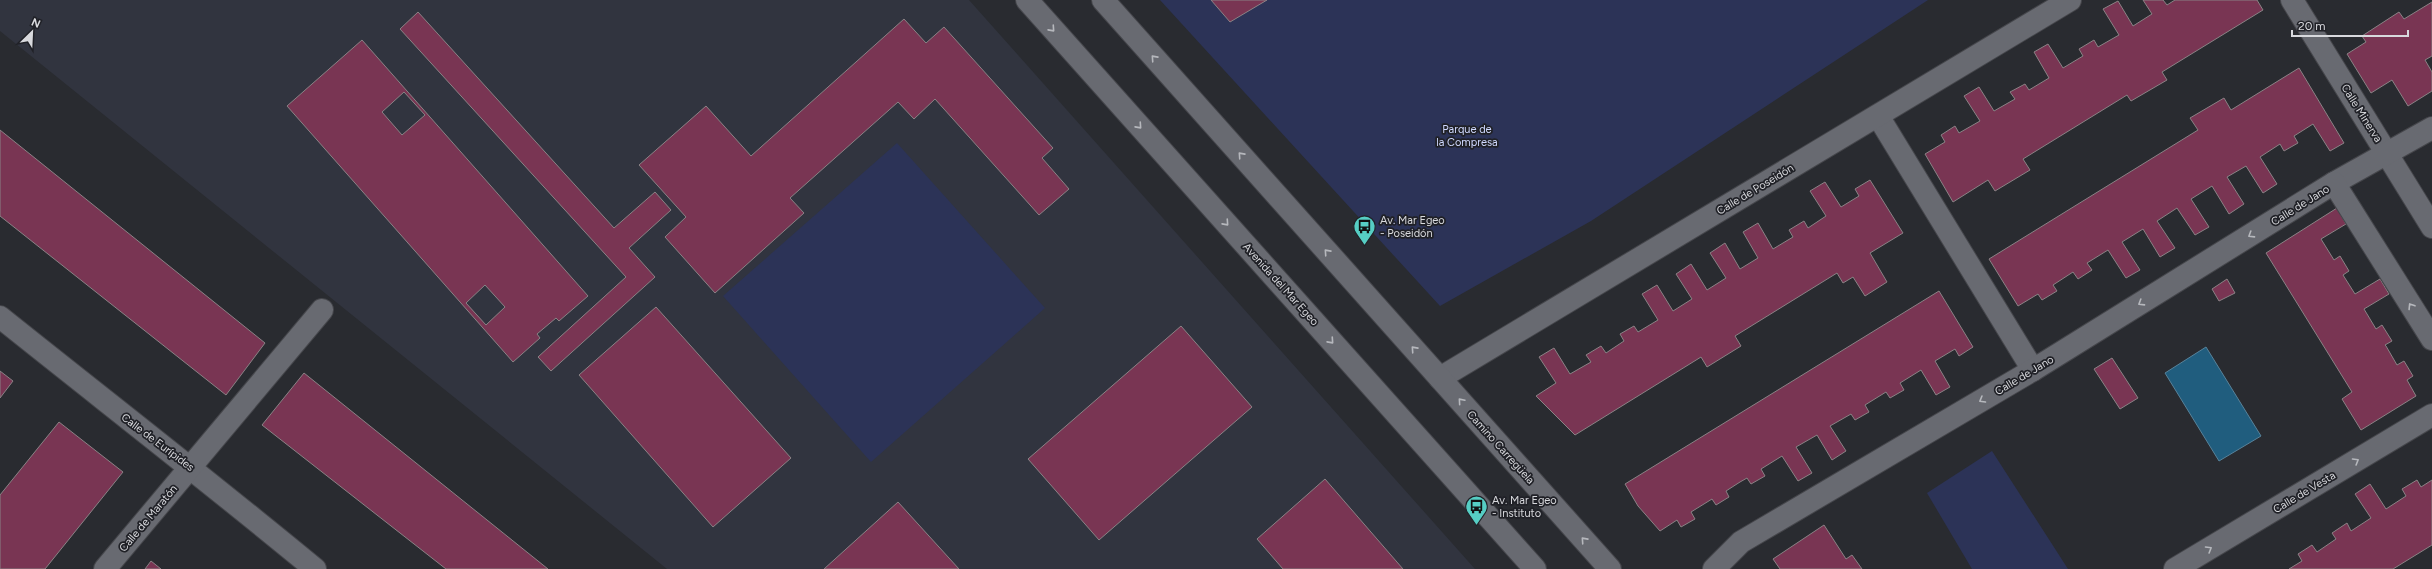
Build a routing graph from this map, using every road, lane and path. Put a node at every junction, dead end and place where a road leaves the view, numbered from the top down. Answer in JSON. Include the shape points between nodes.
{"nodes":[{"id":1,"x":1026,"y":0,"type":"edge"},
{"id":2,"x":1103,"y":0,"type":"edge"},
{"id":3,"x":2070,"y":0,"type":"edge"},
{"id":4,"x":2292,"y":0,"type":"edge"},
{"id":5,"x":1878,"y":116,"type":"junction"},
{"id":6,"x":2429,"y":135,"type":"edge"},
{"id":7,"x":2387,"y":154,"type":"junction"},
{"id":8,"x":2334,"y":183,"type":"junction"},
{"id":9,"x":2432,"y":227,"type":"edge"},
{"id":10,"x":322,"y":310,"type":"dead end"},
{"id":11,"x":0,"y":317,"type":"edge"},
{"id":12,"x":2432,"y":339,"type":"edge"},
{"id":13,"x":2033,"y":370,"type":"junction"},
{"id":14,"x":1440,"y":378,"type":"junction"},
{"id":15,"x":2432,"y":416,"type":"edge"},
{"id":16,"x":190,"y":466,"type":"junction"},
{"id":17,"x":1716,"y":568,"type":"edge"},
{"id":18,"x":105,"y":569,"type":"edge"},
{"id":19,"x":315,"y":569,"type":"edge"},
{"id":20,"x":1534,"y":569,"type":"edge"},
{"id":21,"x":1610,"y":569,"type":"edge"},
{"id":22,"x":2175,"y":569,"type":"edge"}],
"edges":[{"from":1,"to":20,"type":"street","name":"Avenida del Mar Egeo","one_way":true},
{"from":14,"to":2,"type":"street","one_way":true},
{"from":3,"to":5,"type":"street","name":"Calle de Poseidón"},
{"from":4,"to":7,"type":"street","name":"Calle Minerva"},
{"from":5,"to":13,"type":"street"},
{"from":5,"to":14,"type":"street","name":"Calle de Poseidón"},
{"from":6,"to":7,"type":"street","name":"Calle de Jano"},
{"from":7,"to":8,"type":"street","name":"Calle de Jano"},
{"from":7,"to":9,"type":"street","name":"Calle Minerva"},
{"from":12,"to":8,"type":"street","name":"Calle de Jano","one_way":true},
{"from":8,"to":13,"type":"street","name":"Calle de Jano","one_way":true},
{"from":10,"to":16,"type":"street","name":"Calle de Maratón"},
{"from":11,"to":16,"type":"street","name":"Calle de Eurípides","via":[[162,447]]},
{"from":13,"to":17,"type":"street","name":"Calle de Jano","one_way":true,"via":[[1741,542]]},
{"from":21,"to":14,"type":"street","name":"Camino Carregüela","one_way":true},
{"from":22,"to":15,"type":"street","name":"Calle de Vesta","one_way":true},
{"from":16,"to":18,"type":"street","name":"Calle de Maratón"},
{"from":16,"to":19,"type":"street","name":"Calle de Eurípides"}]}
